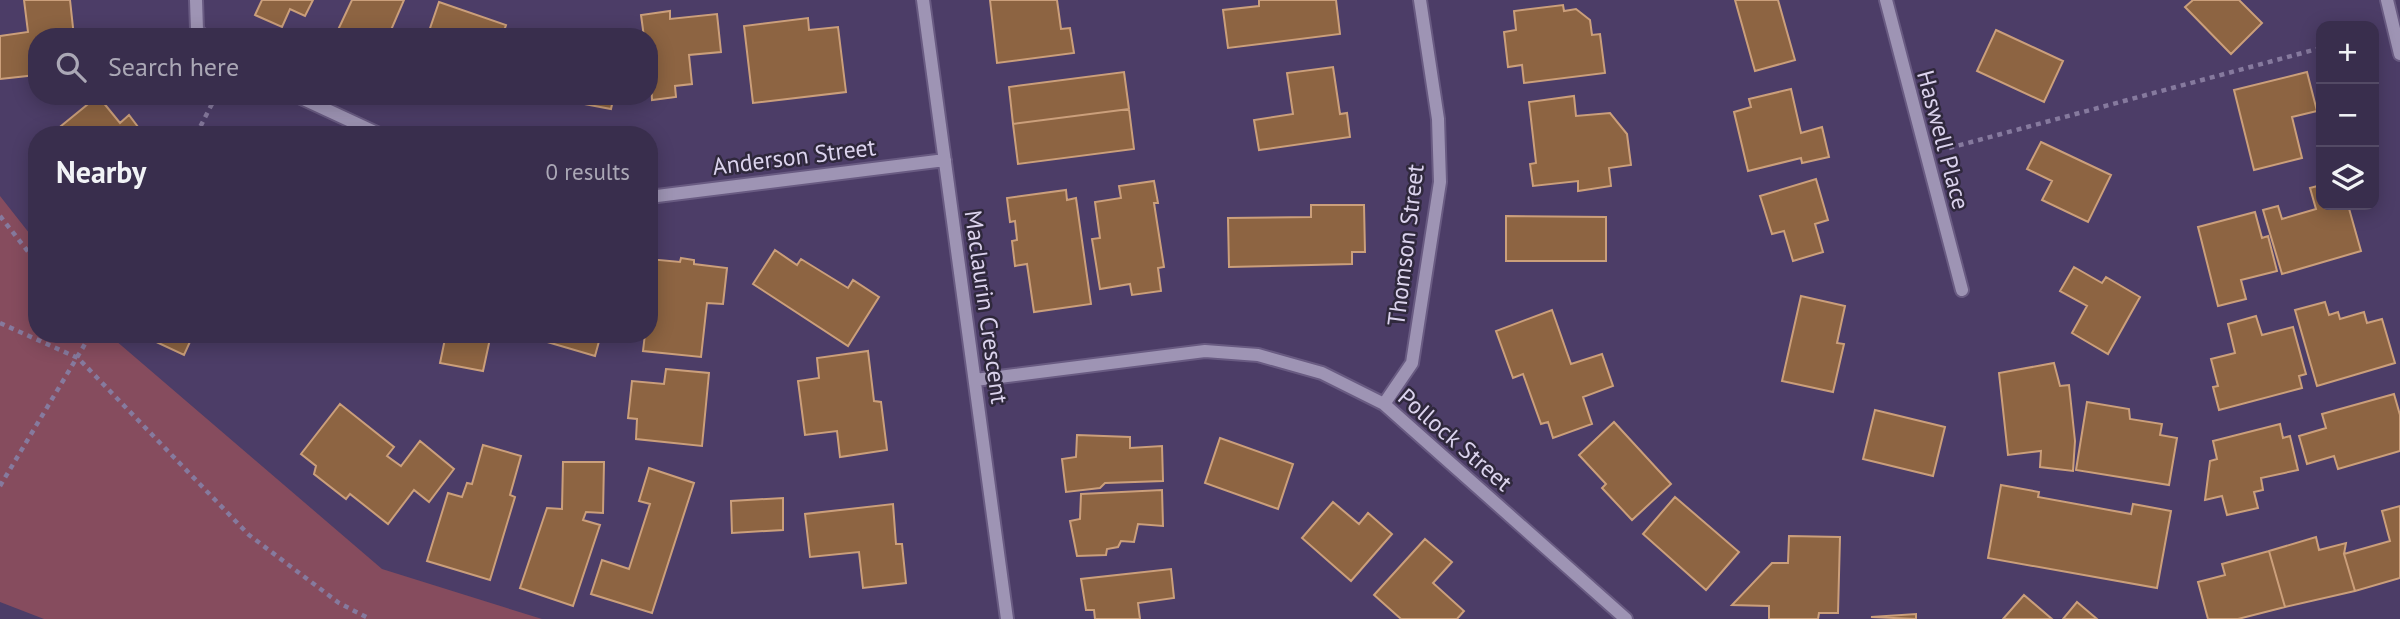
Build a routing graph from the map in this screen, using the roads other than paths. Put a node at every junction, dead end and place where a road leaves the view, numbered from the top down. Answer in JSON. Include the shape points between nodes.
{"nodes":[{"id":1,"x":196,"y":0,"type":"edge"},
{"id":2,"x":923,"y":0,"type":"edge"},
{"id":3,"x":1420,"y":0,"type":"edge"},
{"id":4,"x":1886,"y":0,"type":"edge"},
{"id":5,"x":2386,"y":0,"type":"edge"},
{"id":6,"x":197,"y":28,"type":"edge"},
{"id":7,"x":2400,"y":54,"type":"edge"},
{"id":8,"x":316,"y":105,"type":"edge"},
{"id":9,"x":362,"y":126,"type":"edge"},
{"id":10,"x":945,"y":160,"type":"junction"},
{"id":11,"x":658,"y":196,"type":"edge"},
{"id":12,"x":1962,"y":290,"type":"dead end"},
{"id":13,"x":975,"y":380,"type":"junction"},
{"id":14,"x":1384,"y":404,"type":"junction"},
{"id":15,"x":1007,"y":619,"type":"edge"},
{"id":16,"x":1626,"y":619,"type":"edge"}],
"edges":[{"from":1,"to":6,"type":"street"},
{"from":2,"to":10,"type":"street","name":"Maclaurin Crescent"},
{"from":3,"to":14,"type":"street","name":"Thomson Street","via":[[1438,119],[1440,182],[1412,363]]},
{"from":4,"to":12,"type":"street","name":"Haswell Place"},
{"from":5,"to":7,"type":"street"},
{"from":8,"to":9,"type":"street"},
{"from":10,"to":11,"type":"street","name":"Anderson Street"},
{"from":10,"to":13,"type":"street","name":"Maclaurin Crescent"},
{"from":13,"to":14,"type":"street","name":"Pollock Street","via":[[1205,351],[1258,355],[1322,373]]},
{"from":13,"to":15,"type":"street","name":"Maclaurin Crescent"},
{"from":14,"to":16,"type":"street","name":"Pollock Street"}]}
